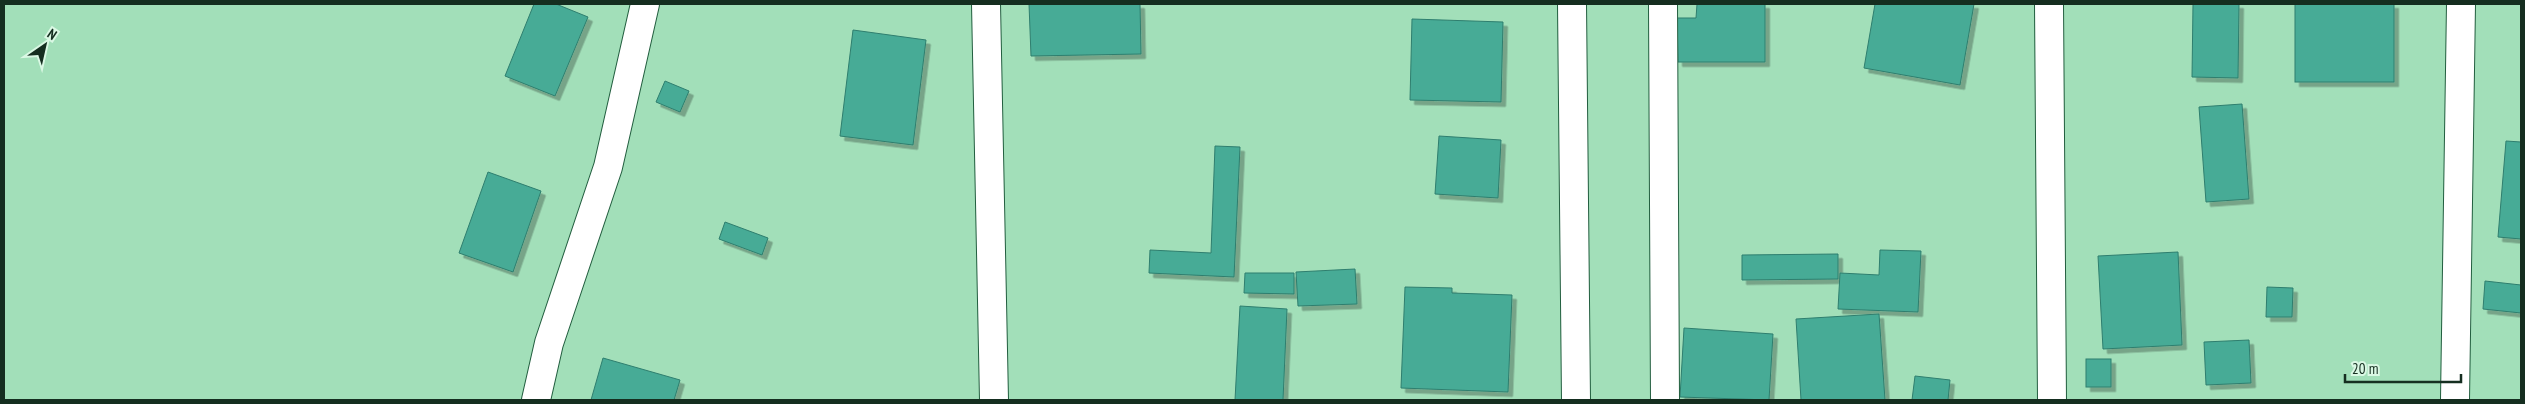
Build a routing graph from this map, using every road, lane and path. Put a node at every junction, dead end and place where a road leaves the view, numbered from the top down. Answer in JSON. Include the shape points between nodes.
{"nodes":[{"id":1,"x":645,"y":4,"type":"edge"},
{"id":2,"x":986,"y":4,"type":"edge"},
{"id":3,"x":1572,"y":4,"type":"edge"},
{"id":4,"x":1663,"y":4,"type":"edge"},
{"id":5,"x":2049,"y":4,"type":"edge"},
{"id":6,"x":2461,"y":4,"type":"edge"},
{"id":7,"x":536,"y":400,"type":"edge"},
{"id":8,"x":994,"y":400,"type":"edge"},
{"id":9,"x":1576,"y":400,"type":"edge"},
{"id":10,"x":1664,"y":400,"type":"edge"},
{"id":11,"x":2052,"y":400,"type":"edge"},
{"id":12,"x":2455,"y":400,"type":"edge"}],
"edges":[{"from":1,"to":7,"type":"street","via":[[608,167],[549,343]]},
{"from":2,"to":8,"type":"street"},
{"from":3,"to":9,"type":"street"},
{"from":4,"to":10,"type":"street"},
{"from":5,"to":11,"type":"street"},
{"from":6,"to":12,"type":"street"}]}
